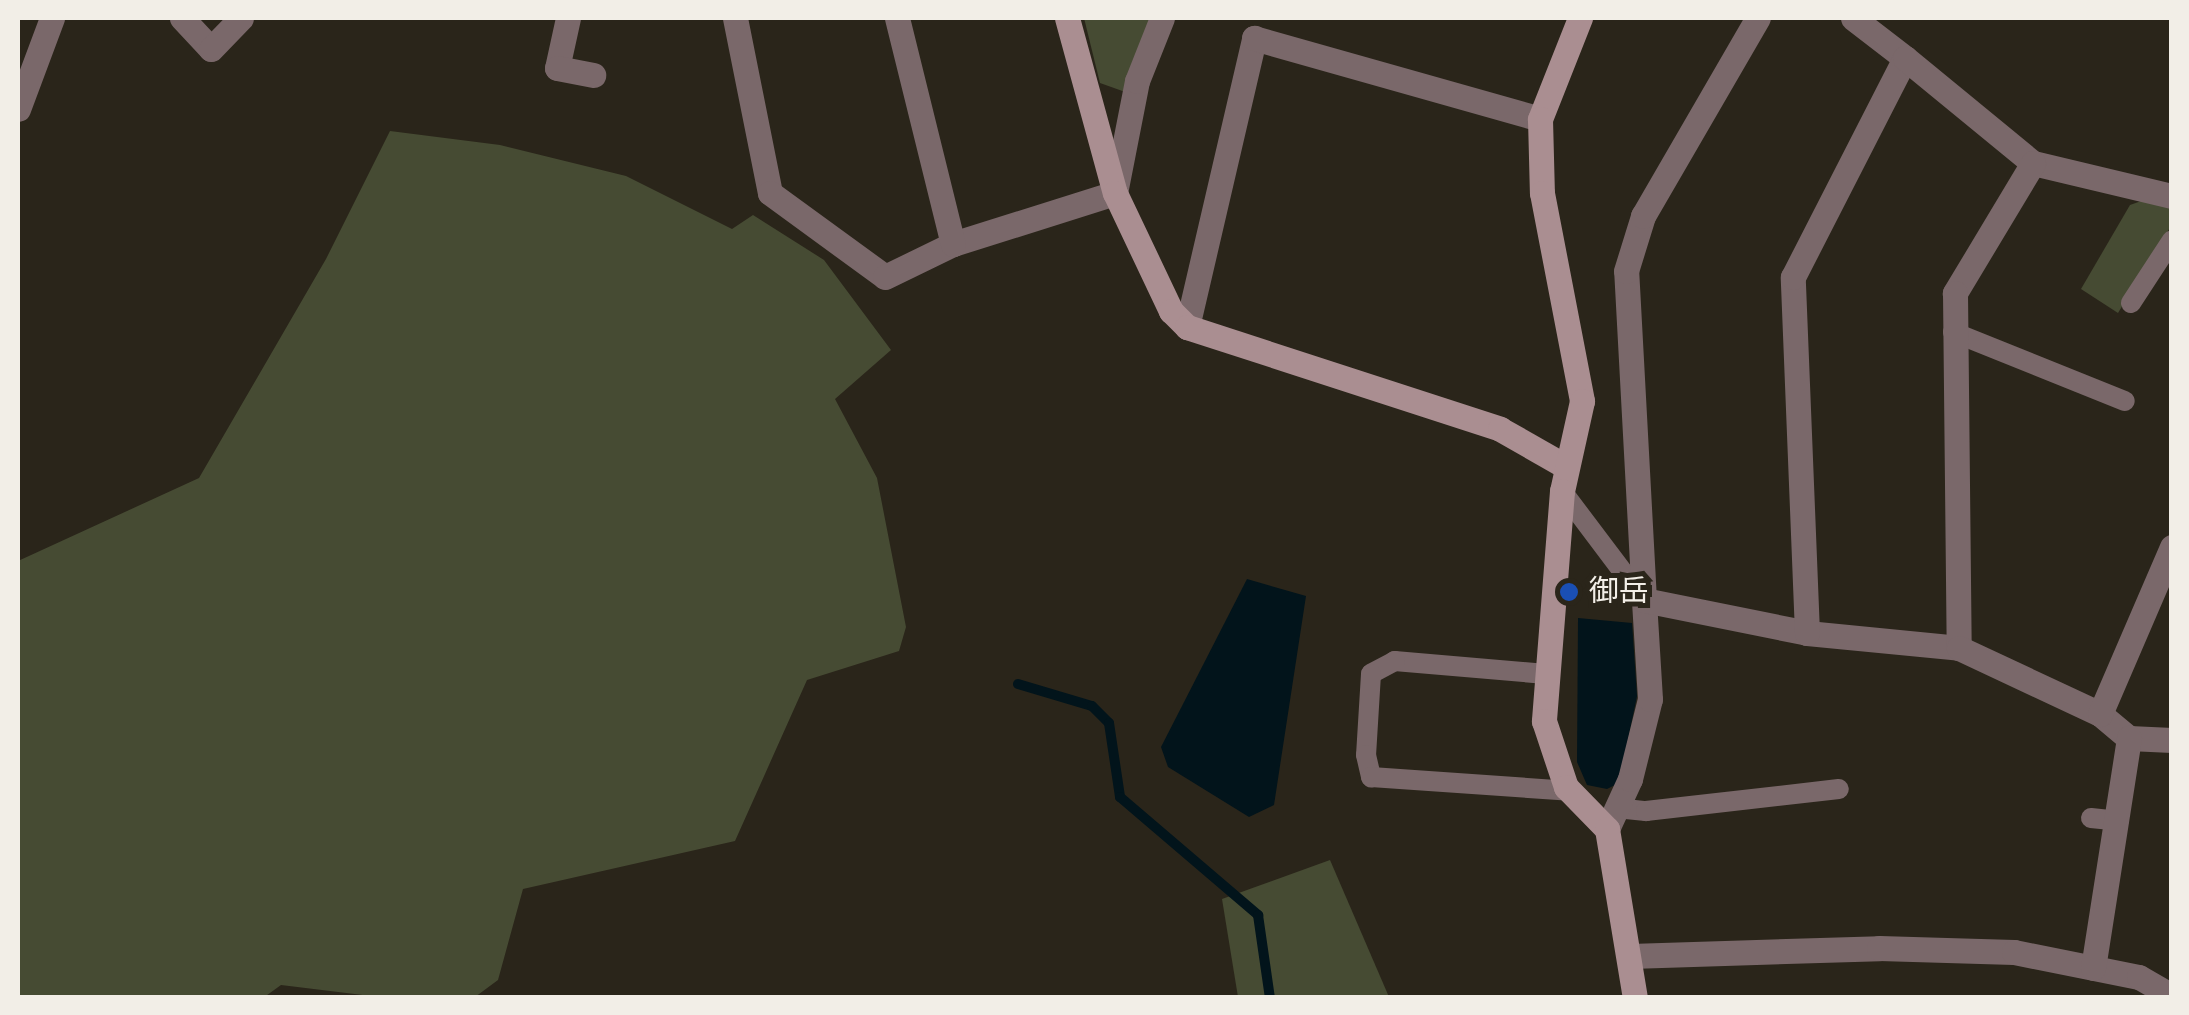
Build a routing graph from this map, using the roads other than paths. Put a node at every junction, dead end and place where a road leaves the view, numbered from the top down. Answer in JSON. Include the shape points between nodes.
{"nodes":[{"id":1,"x":52,"y":18,"type":"edge"},
{"id":2,"x":182,"y":18,"type":"edge"},
{"id":3,"x":240,"y":18,"type":"edge"},
{"id":4,"x":568,"y":18,"type":"edge"},
{"id":5,"x":735,"y":18,"type":"edge"},
{"id":6,"x":897,"y":18,"type":"edge"},
{"id":7,"x":1067,"y":18,"type":"edge"},
{"id":8,"x":1162,"y":18,"type":"edge"},
{"id":9,"x":1580,"y":18,"type":"edge"},
{"id":10,"x":1758,"y":18,"type":"edge"},
{"id":11,"x":1853,"y":18,"type":"edge"},
{"id":12,"x":1905,"y":58,"type":"junction"},
{"id":13,"x":592,"y":75,"type":"dead end"},
{"id":14,"x":18,"y":109,"type":"edge"},
{"id":15,"x":1540,"y":119,"type":"junction"},
{"id":16,"x":2033,"y":163,"type":"junction"},
{"id":17,"x":1115,"y":193,"type":"junction"},
{"id":18,"x":2172,"y":196,"type":"edge"},
{"id":19,"x":2172,"y":240,"type":"edge"},
{"id":20,"x":953,"y":244,"type":"junction"},
{"id":21,"x":2130,"y":303,"type":"dead end"},
{"id":22,"x":1186,"y":327,"type":"junction"},
{"id":23,"x":1954,"y":332,"type":"junction"},
{"id":24,"x":2124,"y":401,"type":"dead end"},
{"id":25,"x":1564,"y":478,"type":"junction"},
{"id":26,"x":2172,"y":546,"type":"edge"},
{"id":27,"x":1644,"y":600,"type":"junction"},
{"id":28,"x":1806,"y":633,"type":"junction"},
{"id":29,"x":1959,"y":648,"type":"junction"},
{"id":30,"x":1546,"y":674,"type":"junction"},
{"id":31,"x":2100,"y":714,"type":"junction"},
{"id":32,"x":2129,"y":738,"type":"junction"},
{"id":33,"x":2172,"y":740,"type":"edge"},
{"id":34,"x":1839,"y":789,"type":"dead end"},
{"id":35,"x":1570,"y":791,"type":"junction"},
{"id":36,"x":1612,"y":818,"type":"junction"},
{"id":37,"x":2091,"y":818,"type":"dead end"},
{"id":38,"x":2118,"y":821,"type":"junction"},
{"id":39,"x":1630,"y":956,"type":"junction"},
{"id":40,"x":2093,"y":968,"type":"junction"},
{"id":41,"x":2172,"y":996,"type":"edge"},
{"id":42,"x":1634,"y":998,"type":"edge"}],
"edges":[{"from":1,"to":14,"type":"street"},
{"from":2,"to":3,"type":"street","via":[[211,49]]},
{"from":4,"to":13,"type":"street","via":[[558,68]]},
{"from":5,"to":20,"type":"street","via":[[770,193],[885,277]]},
{"from":6,"to":20,"type":"street"},
{"from":7,"to":17,"type":"street"},
{"from":8,"to":17,"type":"street","via":[[1137,80]]},
{"from":9,"to":15,"type":"street"},
{"from":10,"to":27,"type":"street","via":[[1643,216],[1626,272]]},
{"from":11,"to":12,"type":"street"},
{"from":12,"to":16,"type":"street"},
{"from":12,"to":28,"type":"street","via":[[1792,277]]},
{"from":15,"to":22,"type":"street","via":[[1254,38]]},
{"from":15,"to":25,"type":"street","via":[[1542,193],[1582,401]]},
{"from":16,"to":18,"type":"street"},
{"from":16,"to":23,"type":"street","via":[[1955,293]]},
{"from":17,"to":20,"type":"street"},
{"from":17,"to":22,"type":"street","via":[[1171,311]]},
{"from":19,"to":21,"type":"lane"},
{"from":22,"to":25,"type":"street","via":[[1500,430]]},
{"from":23,"to":24,"type":"lane"},
{"from":23,"to":29,"type":"street"},
{"from":25,"to":27,"type":"lane"},
{"from":25,"to":30,"type":"street"},
{"from":26,"to":31,"type":"street"},
{"from":27,"to":28,"type":"street"},
{"from":27,"to":36,"type":"street","via":[[1650,699]]},
{"from":28,"to":29,"type":"street"},
{"from":29,"to":31,"type":"street"},
{"from":30,"to":35,"type":"street","via":[[1544,721]]},
{"from":30,"to":35,"type":"lane","via":[[1395,661],[1370,674],[1366,755],[1372,777]]},
{"from":31,"to":32,"type":"street"},
{"from":32,"to":33,"type":"street"},
{"from":32,"to":38,"type":"street"},
{"from":34,"to":36,"type":"lane","via":[[1790,785]]},
{"from":35,"to":36,"type":"street"},
{"from":36,"to":39,"type":"street"},
{"from":37,"to":38,"type":"lane"},
{"from":38,"to":40,"type":"street"},
{"from":39,"to":40,"type":"street","via":[[2014,952]]},
{"from":39,"to":42,"type":"street"},
{"from":40,"to":41,"type":"street","via":[[2139,978]]}]}
